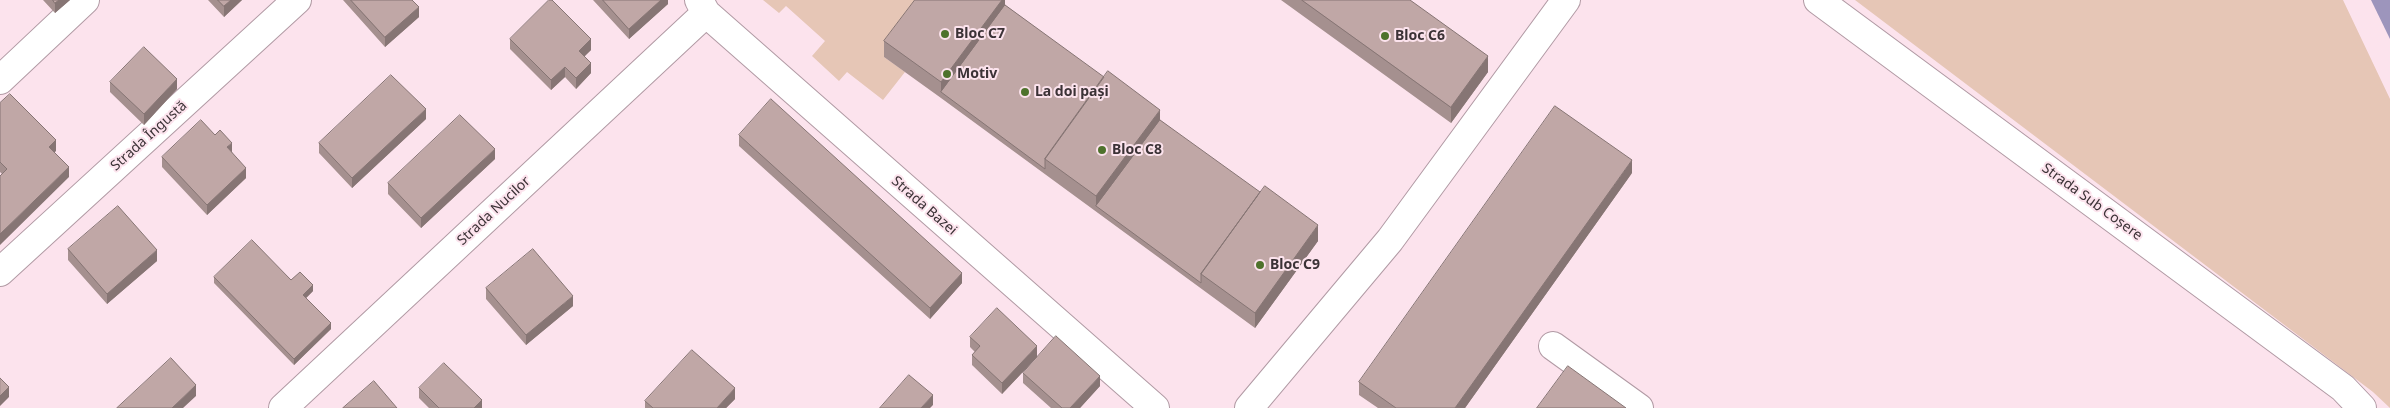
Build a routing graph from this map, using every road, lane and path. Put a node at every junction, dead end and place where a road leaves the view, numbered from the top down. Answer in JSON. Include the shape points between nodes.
{"nodes":[{"id":1,"x":85,"y":0,"type":"edge"},
{"id":2,"x":297,"y":0,"type":"edge"},
{"id":3,"x":1566,"y":0,"type":"edge"},
{"id":4,"x":1818,"y":0,"type":"edge"},
{"id":5,"x":702,"y":6,"type":"edge"},
{"id":6,"x":0,"y":80,"type":"edge"},
{"id":7,"x":0,"y":272,"type":"edge"},
{"id":8,"x":1553,"y":346,"type":"dead end"},
{"id":9,"x":1254,"y":401,"type":"edge"},
{"id":10,"x":282,"y":408,"type":"edge"},
{"id":11,"x":1155,"y":408,"type":"edge"},
{"id":12,"x":1639,"y":408,"type":"edge"},
{"id":13,"x":2362,"y":408,"type":"edge"}],
"edges":[{"from":1,"to":6,"type":"street"},
{"from":2,"to":7,"type":"street","name":"Strada Îngustă"},
{"from":3,"to":9,"type":"street","via":[[1390,240]]},
{"from":4,"to":13,"type":"street","name":"Strada Sub Coșere","via":[[2343,388]]},
{"from":5,"to":10,"type":"street","name":"Strada Nucilor"},
{"from":5,"to":11,"type":"street","name":"Strada Bazei"},
{"from":8,"to":12,"type":"street"}]}
